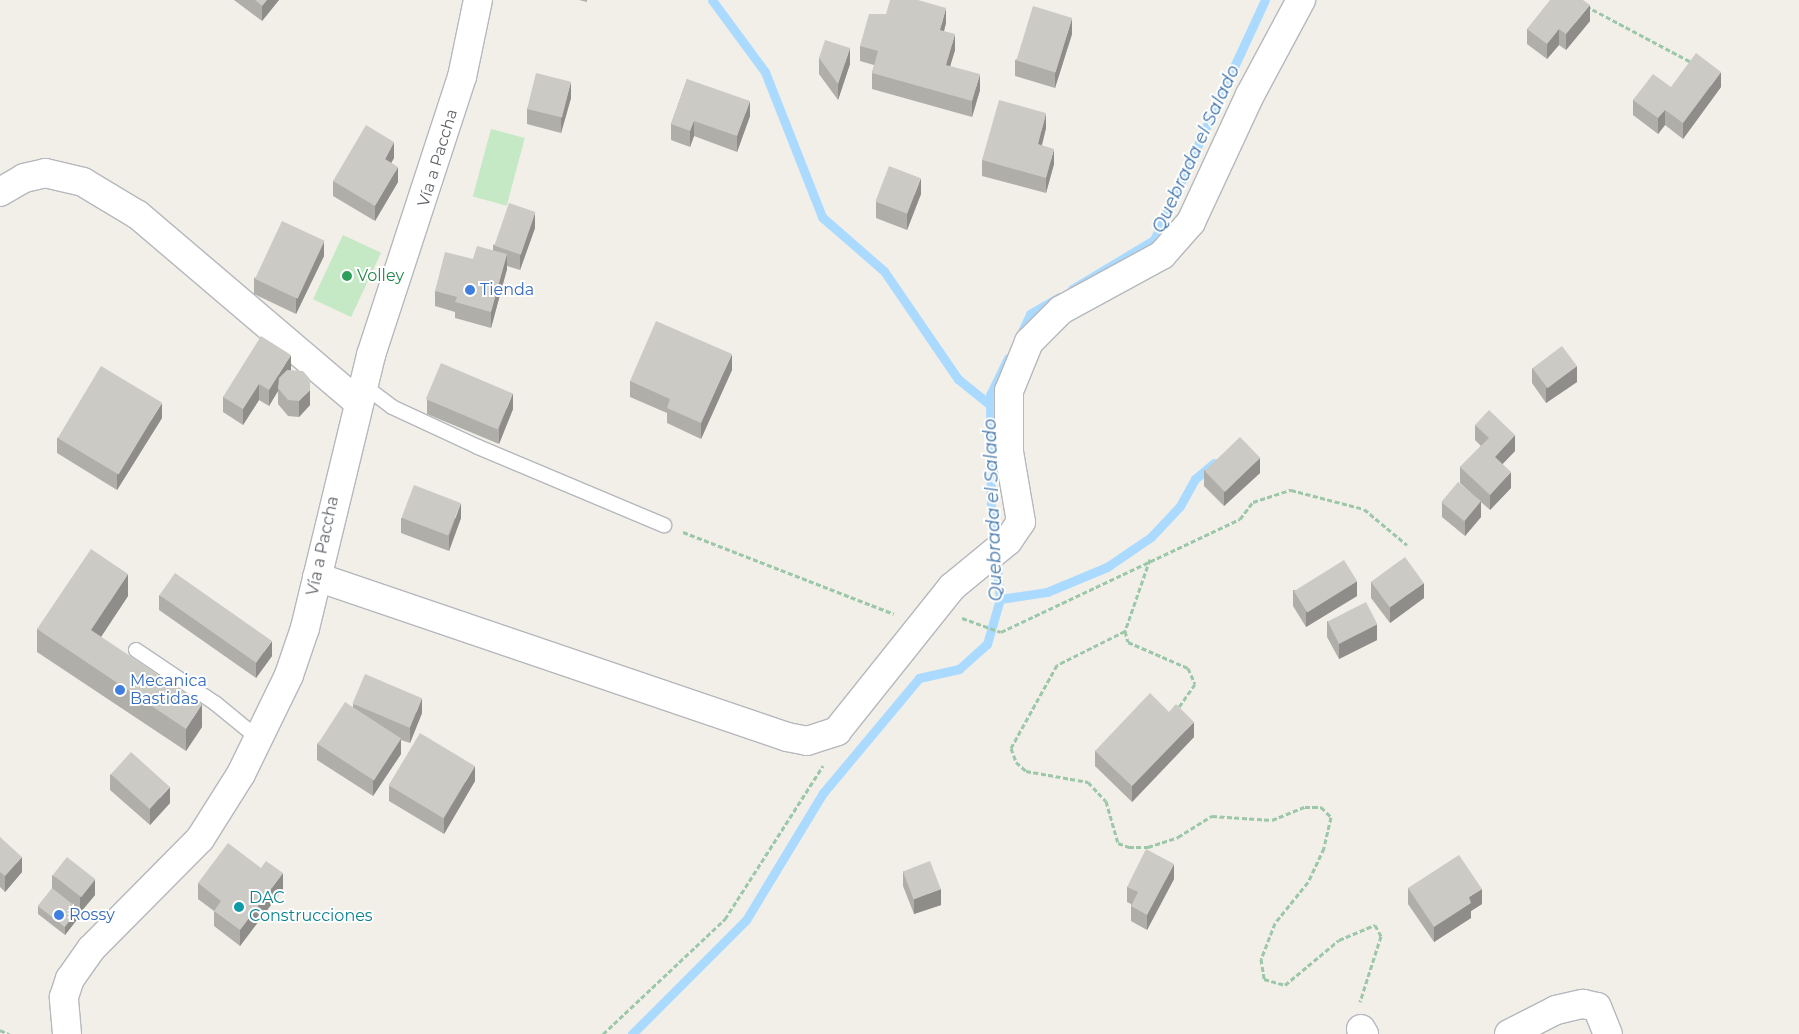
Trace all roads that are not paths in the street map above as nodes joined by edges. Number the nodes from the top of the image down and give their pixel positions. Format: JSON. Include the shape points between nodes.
{"nodes":[{"id":1,"x":478,"y":0,"type":"edge"},
{"id":2,"x":1301,"y":0,"type":"edge"},
{"id":3,"x":0,"y":192,"type":"edge"},
{"id":4,"x":360,"y":393,"type":"junction"},
{"id":5,"x":664,"y":525,"type":"road end"},
{"id":6,"x":317,"y":577,"type":"junction"},
{"id":7,"x":136,"y":650,"type":"dead end"},
{"id":8,"x":259,"y":739,"type":"junction"},
{"id":9,"x":67,"y":1034,"type":"edge"},
{"id":10,"x":1509,"y":1034,"type":"edge"},
{"id":11,"x":1608,"y":1034,"type":"edge"}],
"edges":[{"from":1,"to":4,"type":"street","name":"Vía a Paccha","via":[[462,77]]},
{"from":2,"to":6,"type":"street","via":[[1250,95],[1191,222],[1162,255],[1060,310],[1029,342],[1009,391],[1009,452],[1021,522],[1008,541],[952,587],[837,731],[807,741],[787,737]]},
{"from":3,"to":4,"type":"street","via":[[24,178],[45,173],[83,182],[138,215]]},
{"from":4,"to":5,"type":"lane"},
{"from":4,"to":6,"type":"street","name":"Vía a Paccha"},
{"from":6,"to":8,"type":"street","name":"Vía a Paccha","via":[[289,675]]},
{"from":7,"to":8,"type":"lane","via":[[215,703]]},
{"from":8,"to":9,"type":"street","name":"Vía a Paccha","via":[[200,839],[91,948],[70,979],[64,997]]},
{"from":10,"to":11,"type":"street","via":[[1556,1010],[1583,1004],[1597,1007]]}]}
